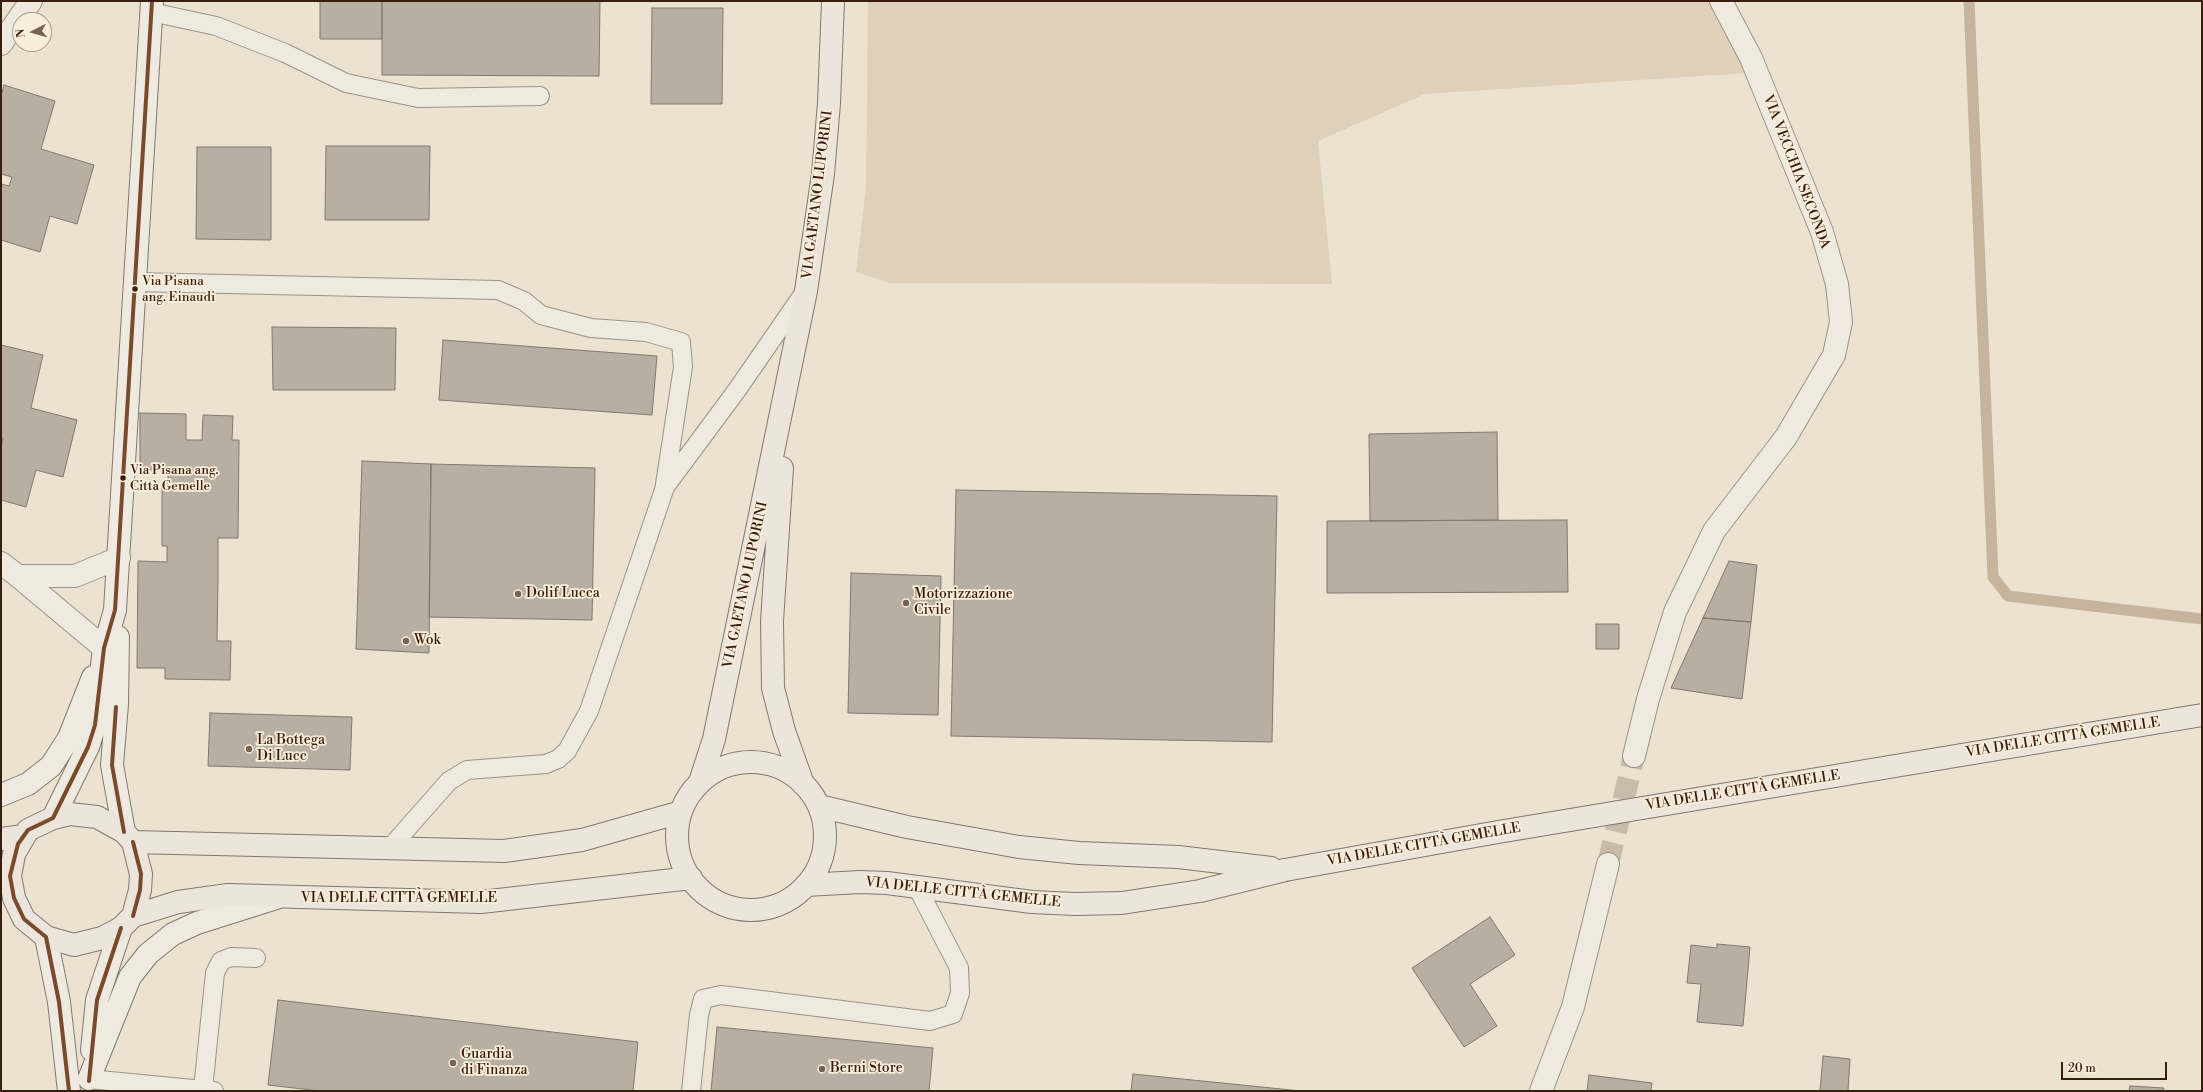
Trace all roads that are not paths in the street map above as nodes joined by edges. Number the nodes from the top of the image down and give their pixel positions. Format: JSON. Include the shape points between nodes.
{"nodes":[{"id":1,"x":31,"y":1,"type":"edge"},
{"id":2,"x":833,"y":1,"type":"edge"},
{"id":3,"x":1721,"y":1,"type":"edge"},
{"id":4,"x":152,"y":6,"type":"edge"},
{"id":5,"x":1,"y":44,"type":"edge"},
{"id":6,"x":540,"y":96,"type":"dead end"},
{"id":7,"x":136,"y":282,"type":"junction"},
{"id":8,"x":806,"y":291,"type":"junction"},
{"id":9,"x":788,"y":387,"type":"junction"},
{"id":10,"x":665,"y":487,"type":"junction"},
{"id":11,"x":119,"y":558,"type":"junction"},
{"id":12,"x":10,"y":570,"type":"edge"},
{"id":13,"x":115,"y":610,"type":"junction"},
{"id":14,"x":104,"y":648,"type":"junction"},
{"id":15,"x":2202,"y":715,"type":"edge"},
{"id":16,"x":1634,"y":756,"type":"tunnel mouth"},
{"id":17,"x":700,"y":782,"type":"junction"},
{"id":18,"x":803,"y":784,"type":"junction"},
{"id":19,"x":1,"y":795,"type":"edge"},
{"id":20,"x":819,"y":806,"type":"junction"},
{"id":21,"x":681,"y":812,"type":"junction"},
{"id":22,"x":53,"y":818,"type":"junction"},
{"id":23,"x":23,"y":836,"type":"junction"},
{"id":24,"x":128,"y":837,"type":"junction"},
{"id":25,"x":1,"y":839,"type":"edge"},
{"id":26,"x":388,"y":849,"type":"junction"},
{"id":27,"x":1608,"y":864,"type":"tunnel mouth"},
{"id":28,"x":1285,"y":870,"type":"junction"},
{"id":29,"x":690,"y":878,"type":"junction"},
{"id":30,"x":806,"y":885,"type":"junction"},
{"id":31,"x":917,"y":887,"type":"junction"},
{"id":32,"x":276,"y":898,"type":"junction"},
{"id":33,"x":10,"y":908,"type":"edge"},
{"id":34,"x":127,"y":922,"type":"junction"},
{"id":35,"x":46,"y":937,"type":"junction"},
{"id":36,"x":256,"y":958,"type":"dead end"},
{"id":37,"x":88,"y":1085,"type":"edge"},
{"id":38,"x":209,"y":1090,"type":"edge"},
{"id":39,"x":69,"y":1091,"type":"edge"},
{"id":40,"x":691,"y":1091,"type":"edge"},
{"id":41,"x":1541,"y":1091,"type":"edge"}],
"edges":[{"from":1,"to":5,"type":"main road"},
{"from":2,"to":8,"type":"main road","name":"VIA GAETANO LUPORINI","via":[[823,174]]},
{"from":3,"to":16,"type":"main road","name":"VIA VECCHIA SECONDA","via":[[1751,58],[1822,232],[1837,284],[1841,322],[1834,355],[1786,437],[1714,530],[1675,612],[1648,699]]},
{"from":4,"to":6,"type":"lane","via":[[216,26],[285,53],[346,83],[418,98]]},
{"from":4,"to":7,"type":"main road"},
{"from":7,"to":10,"type":"lane","via":[[498,290],[524,301],[541,314],[592,328],[646,332],[681,342],[683,367]]},
{"from":7,"to":11,"type":"main road"},
{"from":8,"to":9,"type":"main road","name":"VIA GAETANO LUPORINI"},
{"from":8,"to":10,"type":"lane"},
{"from":9,"to":17,"type":"main road","name":"VIA GAETANO LUPORINI","via":[[714,739]]},
{"from":9,"to":18,"type":"main road","name":"VIA GAETANO LUPORINI","via":[[772,621],[772,688]]},
{"from":10,"to":26,"type":"lane","via":[[589,711],[568,751],[546,764],[467,770],[449,781]]},
{"from":11,"to":12,"type":"main road","via":[[75,576]]},
{"from":11,"to":13,"type":"main road"},
{"from":12,"to":14,"type":"main road"},
{"from":13,"to":14,"type":"main road"},
{"from":13,"to":24,"type":"main road","via":[[118,659],[112,766]]},
{"from":14,"to":19,"type":"main road","via":[[69,738],[51,766],[28,784]]},
{"from":14,"to":22,"type":"main road","via":[[95,725],[88,747]]},
{"from":15,"to":28,"type":"main road","name":"VIA DELLE CITTÀ GEMELLE","bridge":true,"via":[[1513,829]]},
{"from":17,"to":18,"type":"main road","name":"VIA GAETANO LUPORINI","via":[[719,770],[740,763],[763,763],[785,770]]},
{"from":17,"to":21,"type":"main road","name":"VIA GAETANO LUPORINI"},
{"from":18,"to":20,"type":"main road","name":"VIA GAETANO LUPORINI"},
{"from":20,"to":28,"type":"main road","name":"VIA DELLE CITTÀ GEMELLE","via":[[908,827],[1019,847],[1079,853],[1178,857]]},
{"from":20,"to":30,"type":"main road","name":"VIA GAETANO LUPORINI","via":[[824,828],[824,849],[818,868]]},
{"from":21,"to":26,"type":"main road","via":[[582,840],[531,848],[504,851]]},
{"from":21,"to":29,"type":"main road","name":"VIA GAETANO LUPORINI","via":[[678,844],[681,861]]},
{"from":22,"to":23,"type":"main road","via":[[34,826]]},
{"from":22,"to":24,"type":"main road","via":[[70,814],[97,816]]},
{"from":23,"to":25,"type":"main road"},
{"from":23,"to":33,"type":"main road","via":[[14,854],[10,876],[14,898]]},
{"from":24,"to":26,"type":"main road"},
{"from":24,"to":34,"type":"main road","via":[[140,874],[140,890]]},
{"from":27,"to":41,"type":"main road","via":[[1573,1007]]},
{"from":28,"to":31,"type":"main road","name":"VIA DELLE CITTÀ GEMELLE","via":[[1200,891],[1122,903],[1032,902]]},
{"from":29,"to":30,"type":"main road","name":"VIA GAETANO LUPORINI","via":[[712,900],[728,907],[745,910],[762,910],[779,905],[794,897]]},
{"from":29,"to":32,"type":"main road","name":"VIA DELLE CITTÀ GEMELLE","via":[[481,902]]},
{"from":30,"to":31,"type":"main road","name":"VIA DELLE CITTÀ GEMELLE","via":[[860,882]]},
{"from":31,"to":40,"type":"lane","via":[[959,968],[960,993],[953,1014],[930,1021],[720,995],[703,999]]},
{"from":32,"to":34,"type":"main road","name":"VIA DELLE CITTÀ GEMELLE","via":[[228,895],[196,899],[178,902]]},
{"from":32,"to":37,"type":"main road","via":[[197,923],[173,934],[148,954],[130,977]]},
{"from":33,"to":35,"type":"main road"},
{"from":34,"to":35,"type":"main road","via":[[102,938],[74,944]]},
{"from":34,"to":37,"type":"main road","via":[[97,1000]]},
{"from":35,"to":39,"type":"main road","via":[[59,1002]]},
{"from":36,"to":38,"type":"lane","via":[[231,957],[221,961],[215,973]]},
{"from":37,"to":38,"type":"lane"}]}
